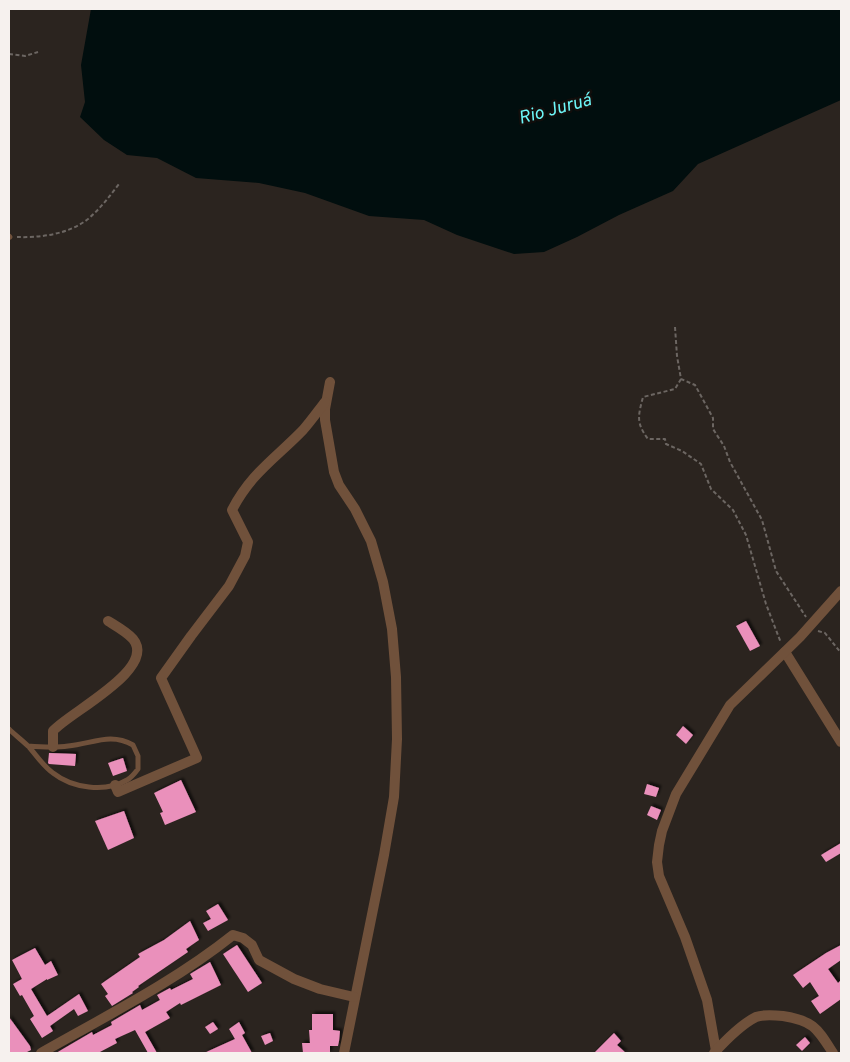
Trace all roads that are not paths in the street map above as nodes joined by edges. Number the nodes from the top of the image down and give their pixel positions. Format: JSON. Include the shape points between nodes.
{"nodes":[{"id":1,"x":330,"y":382,"type":"dead end"},
{"id":2,"x":326,"y":402,"type":"junction"},
{"id":3,"x":841,"y":591,"type":"edge"},
{"id":4,"x":108,"y":621,"type":"dead end"},
{"id":5,"x":784,"y":652,"type":"junction"},
{"id":6,"x":9,"y":729,"type":"edge"},
{"id":7,"x":841,"y":742,"type":"edge"},
{"id":8,"x":28,"y":746,"type":"junction"},
{"id":9,"x":53,"y":747,"type":"junction"},
{"id":10,"x":115,"y":785,"type":"junction"},
{"id":11,"x":354,"y":997,"type":"junction"},
{"id":12,"x":715,"y":1052,"type":"edge"},
{"id":13,"x":41,"y":1053,"type":"edge"},
{"id":14,"x":344,"y":1053,"type":"edge"},
{"id":15,"x":834,"y":1053,"type":"edge"}],
"edges":[{"from":1,"to":2,"type":"street"},
{"from":2,"to":10,"type":"street","via":[[240,494],[232,510],[248,542],[245,556],[229,586],[161,678],[197,758],[118,792]]},
{"from":2,"to":11,"type":"street","via":[[325,420],[334,472],[371,541],[382,582],[392,629],[396,677],[394,797]]},
{"from":3,"to":5,"type":"street"},
{"from":4,"to":9,"type":"street","via":[[134,640],[138,652],[114,686],[57,726],[53,731]]},
{"from":5,"to":7,"type":"street"},
{"from":5,"to":12,"type":"street","via":[[730,705],[676,794],[659,845],[659,876],[708,1000]]},
{"from":6,"to":8,"type":"lane"},
{"from":8,"to":9,"type":"lane"},
{"from":8,"to":10,"type":"lane","via":[[38,760],[66,781],[86,787]]},
{"from":9,"to":10,"type":"lane","via":[[103,739],[133,744],[138,756],[138,769],[128,780]]},
{"from":11,"to":13,"type":"street","via":[[294,979],[259,960],[252,945],[233,935],[204,958]]},
{"from":11,"to":14,"type":"street"},
{"from":12,"to":15,"type":"street","via":[[757,1017],[776,1015],[805,1020],[820,1033]]}]}
